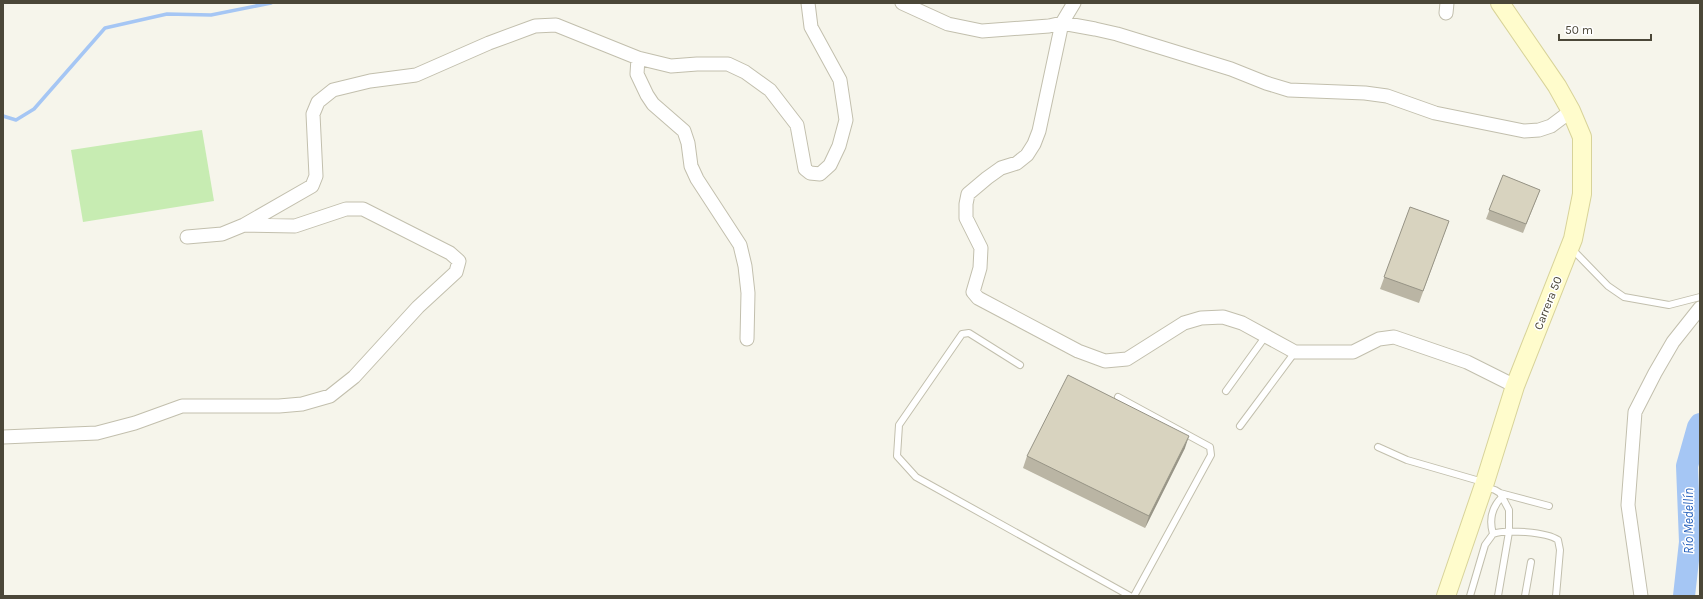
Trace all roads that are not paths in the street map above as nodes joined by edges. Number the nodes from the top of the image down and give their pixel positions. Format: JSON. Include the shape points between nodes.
{"nodes":[{"id":1,"x":808,"y":3,"type":"edge"},
{"id":2,"x":902,"y":3,"type":"edge"},
{"id":3,"x":1074,"y":3,"type":"edge"},
{"id":4,"x":1500,"y":3,"type":"edge"},
{"id":5,"x":1062,"y":23,"type":"junction"},
{"id":6,"x":638,"y":58,"type":"junction"},
{"id":7,"x":1570,"y":111,"type":"junction"},
{"id":8,"x":244,"y":225,"type":"junction"},
{"id":9,"x":187,"y":237,"type":"dead end"},
{"id":10,"x":1570,"y":247,"type":"junction"},
{"id":11,"x":1700,"y":296,"type":"edge"},
{"id":12,"x":1700,"y":308,"type":"edge"},
{"id":13,"x":1265,"y":337,"type":"junction"},
{"id":14,"x":747,"y":339,"type":"dead end"},
{"id":15,"x":1295,"y":352,"type":"junction"},
{"id":16,"x":1020,"y":365,"type":"dead end"},
{"id":17,"x":1515,"y":386,"type":"junction"},
{"id":18,"x":1226,"y":391,"type":"dead end"},
{"id":19,"x":1118,"y":397,"type":"dead end"},
{"id":20,"x":1240,"y":426,"type":"dead end"},
{"id":21,"x":3,"y":437,"type":"edge"},
{"id":22,"x":1378,"y":447,"type":"dead end"},
{"id":23,"x":1492,"y":490,"type":"junction"},
{"id":24,"x":1549,"y":506,"type":"dead end"},
{"id":25,"x":1509,"y":532,"type":"junction"},
{"id":26,"x":1493,"y":534,"type":"junction"},
{"id":27,"x":1531,"y":562,"type":"dead end"},
{"id":28,"x":1130,"y":596,"type":"edge"},
{"id":29,"x":1134,"y":596,"type":"edge"},
{"id":30,"x":1446,"y":596,"type":"edge"},
{"id":31,"x":1470,"y":596,"type":"edge"},
{"id":32,"x":1498,"y":596,"type":"edge"},
{"id":33,"x":1525,"y":596,"type":"edge"},
{"id":34,"x":1556,"y":596,"type":"edge"},
{"id":35,"x":1641,"y":596,"type":"edge"}],
"edges":[{"from":1,"to":6,"type":"street","via":[[811,27],[840,80],[846,120],[830,166],[820,174],[810,173],[805,169],[797,125],[770,90],[745,72],[728,64],[671,66]]},
{"from":2,"to":5,"type":"street","via":[[948,24],[982,31]]},
{"from":3,"to":5,"type":"street"},
{"from":4,"to":7,"type":"main road","name":"Carrera 50","via":[[1557,86]]},
{"from":5,"to":7,"type":"street","via":[[1117,34],[1231,69],[1289,90],[1387,96],[1435,113],[1524,131],[1551,126]]},
{"from":5,"to":13,"type":"street","via":[[1040,131],[1034,144],[1027,155],[1017,163],[1002,168],[968,194],[966,218],[981,248],[980,268],[973,292],[978,298],[1078,351],[1105,361],[1127,359],[1184,323],[1201,318],[1223,317],[1242,323]]},
{"from":6,"to":8,"type":"street","via":[[556,25],[535,26],[416,75],[370,81],[333,90],[318,102],[313,114],[316,176],[312,186]]},
{"from":6,"to":14,"type":"street","via":[[637,74],[647,95],[653,104],[684,131],[691,166],[697,179],[740,245],[748,293]]},
{"from":7,"to":10,"type":"main road","name":"Carrera 50","via":[[1582,137],[1582,194]]},
{"from":8,"to":9,"type":"street","via":[[222,234]]},
{"from":8,"to":21,"type":"street","via":[[295,226],[346,209],[363,209],[450,253],[459,261],[456,272],[418,307],[354,377],[330,396],[302,404],[279,406],[182,406],[97,433]]},
{"from":10,"to":11,"type":"lane","via":[[1608,286],[1624,296],[1669,305]]},
{"from":10,"to":17,"type":"main road","name":"Carrera 50"},
{"from":12,"to":35,"type":"street","via":[[1673,342],[1636,412],[1628,505]]},
{"from":13,"to":15,"type":"street"},
{"from":13,"to":18,"type":"lane"},
{"from":15,"to":17,"type":"street","via":[[1352,352],[1379,339],[1394,337],[1467,362]]},
{"from":15,"to":20,"type":"lane"},
{"from":16,"to":28,"type":"lane","via":[[969,332],[962,334],[899,425],[897,456],[916,477]]},
{"from":17,"to":23,"type":"main road","name":"Carrera 50"},
{"from":19,"to":29,"type":"lane","via":[[1210,448],[1211,455]]},
{"from":22,"to":23,"type":"lane"},
{"from":23,"to":24,"type":"lane"},
{"from":23,"to":25,"type":"lane","via":[[1509,510]]},
{"from":23,"to":26,"type":"lane","via":[[1494,507],[1490,524]]},
{"from":23,"to":30,"type":"main road","name":"Carrera 50"},
{"from":25,"to":26,"type":"lane"},
{"from":25,"to":32,"type":"lane"},
{"from":25,"to":34,"type":"lane","via":[[1547,536],[1558,540],[1560,550]]},
{"from":26,"to":31,"type":"lane","via":[[1485,545]]},
{"from":27,"to":33,"type":"lane"}]}
